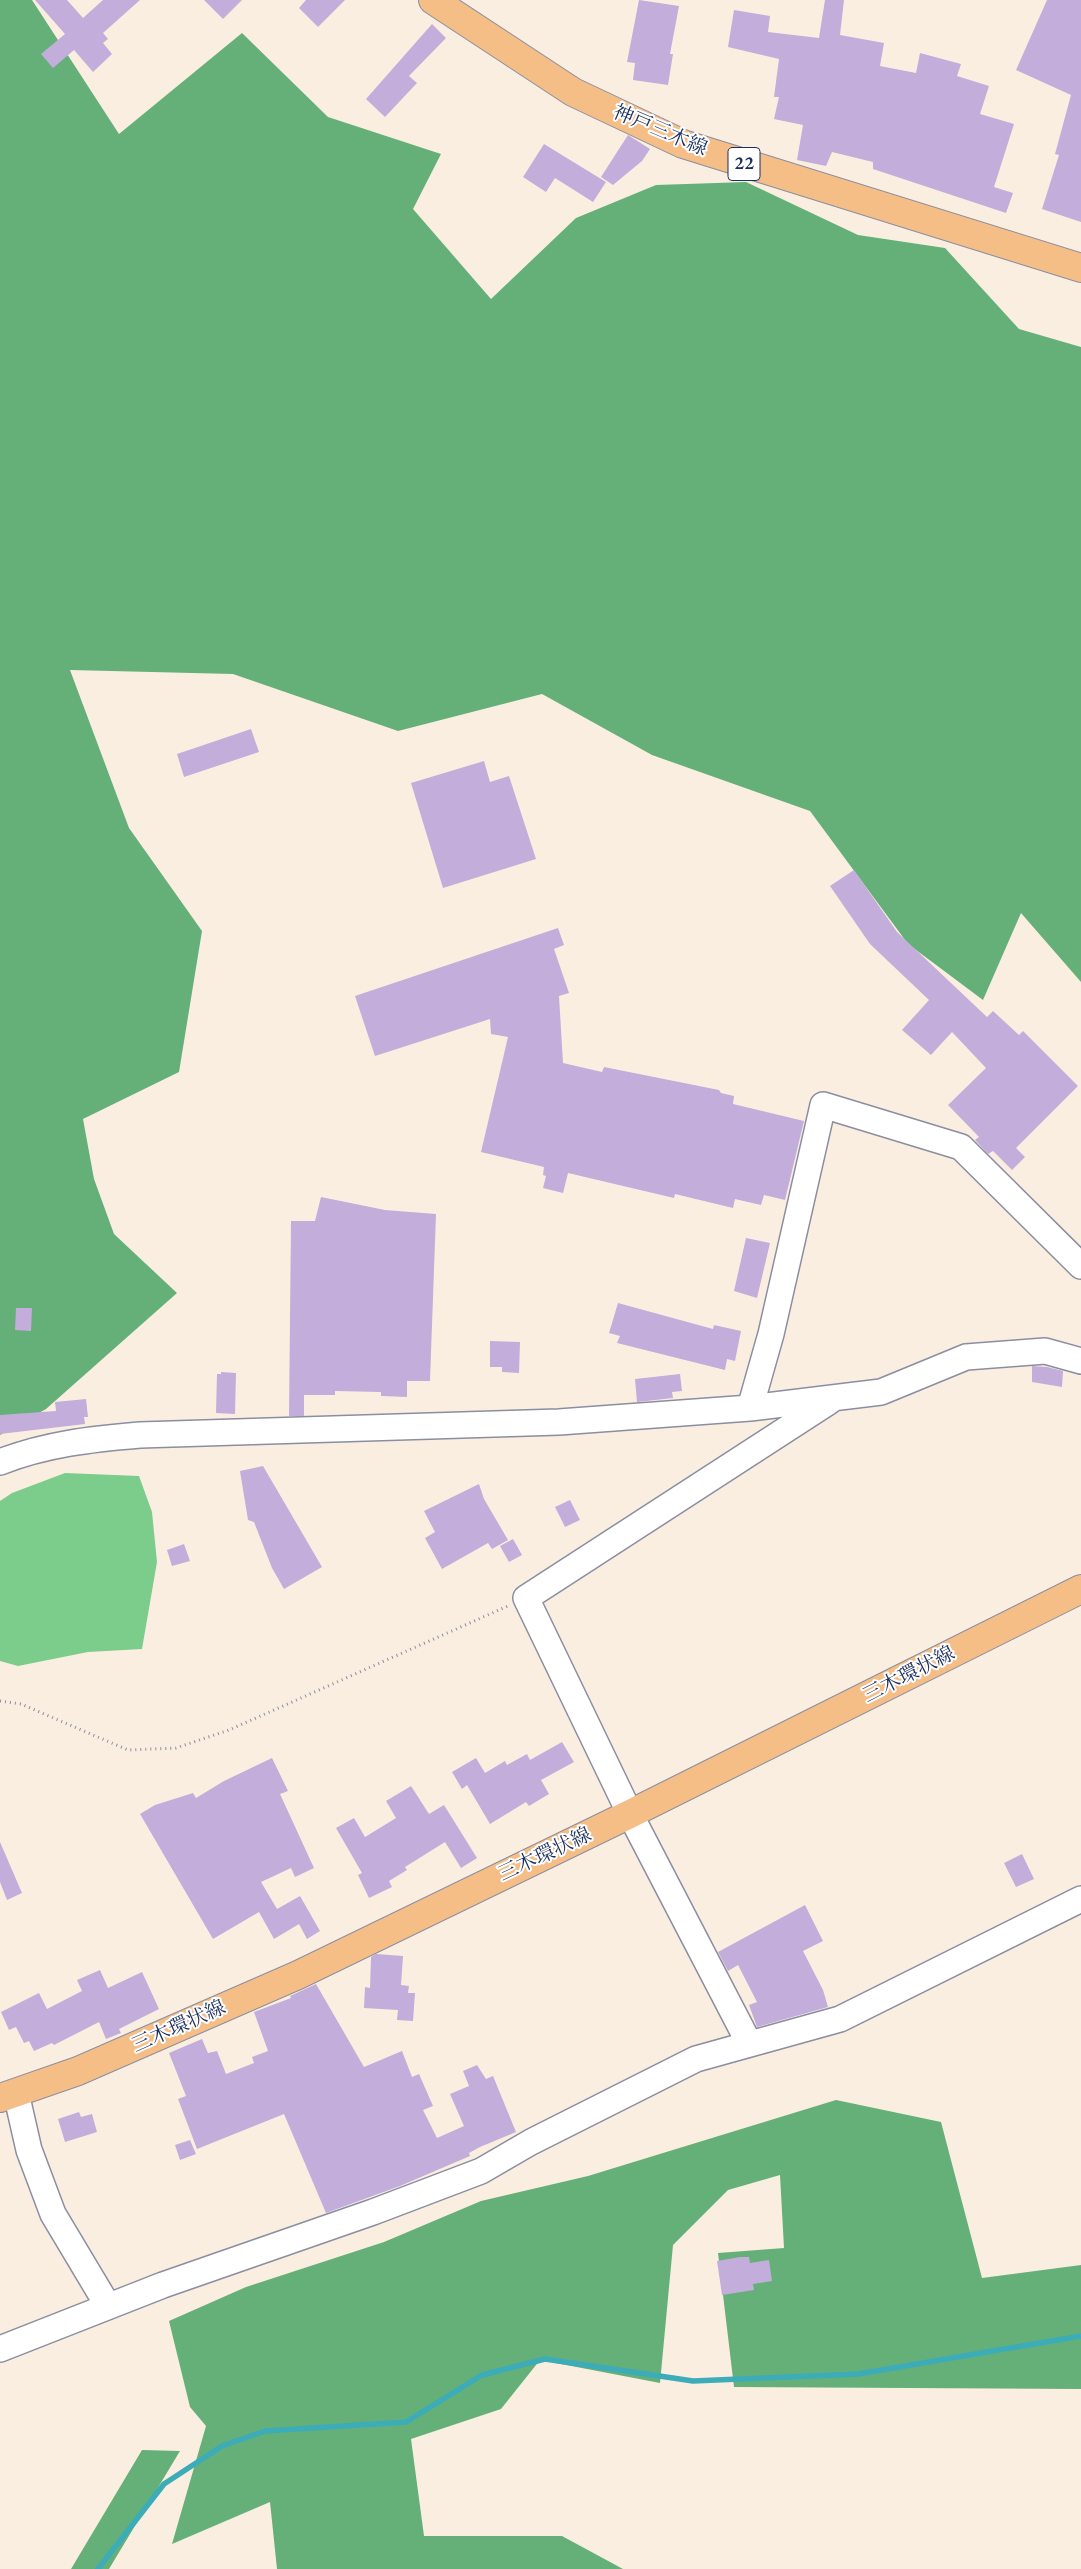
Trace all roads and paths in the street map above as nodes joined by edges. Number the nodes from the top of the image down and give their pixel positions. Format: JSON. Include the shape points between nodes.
{"nodes":[{"id":1,"x":433,"y":0,"type":"edge"},
{"id":2,"x":1081,"y":268,"type":"edge"},
{"id":3,"x":1081,"y":1266,"type":"edge"},
{"id":4,"x":1081,"y":1360,"type":"edge"},
{"id":5,"x":833,"y":1400,"type":"junction"},
{"id":6,"x":750,"y":1408,"type":"junction"},
{"id":7,"x":0,"y":1462,"type":"edge"},
{"id":8,"x":1081,"y":1589,"type":"edge"},
{"id":9,"x":526,"y":1598,"type":"junction"},
{"id":10,"x":0,"y":1701,"type":"edge"},
{"id":11,"x":630,"y":1814,"type":"junction"},
{"id":12,"x":1081,"y":1899,"type":"edge"},
{"id":13,"x":749,"y":2043,"type":"junction"},
{"id":14,"x":8,"y":2096,"type":"edge"},
{"id":15,"x":108,"y":2306,"type":"junction"},
{"id":16,"x":0,"y":2349,"type":"edge"}],
"edges":[{"from":1,"to":2,"type":"main road","name":"神戸三木線","number":"22","via":[[573,92],[683,144]]},
{"from":3,"to":6,"type":"street","via":[[961,1147],[824,1106],[771,1334]]},
{"from":4,"to":5,"type":"street","via":[[1045,1351],[966,1358],[881,1392]]},
{"from":5,"to":6,"type":"street"},
{"from":5,"to":9,"type":"street"},
{"from":6,"to":7,"type":"street","via":[[559,1422],[140,1435],[77,1440],[26,1451]]},
{"from":8,"to":11,"type":"main road","name":"三木環状線"},
{"from":9,"to":10,"type":"path","via":[[228,1730],[176,1748],[128,1750],[21,1704]]},
{"from":9,"to":11,"type":"street"},
{"from":11,"to":13,"type":"street"},
{"from":11,"to":14,"type":"main road","name":"三木環状線","via":[[298,1975],[78,2071]]},
{"from":12,"to":13,"type":"street","via":[[840,2020]]},
{"from":13,"to":15,"type":"street","via":[[696,2059],[531,2142],[481,2171]]},
{"from":14,"to":15,"type":"street","via":[[54,2214]]},
{"from":15,"to":16,"type":"street"}]}
